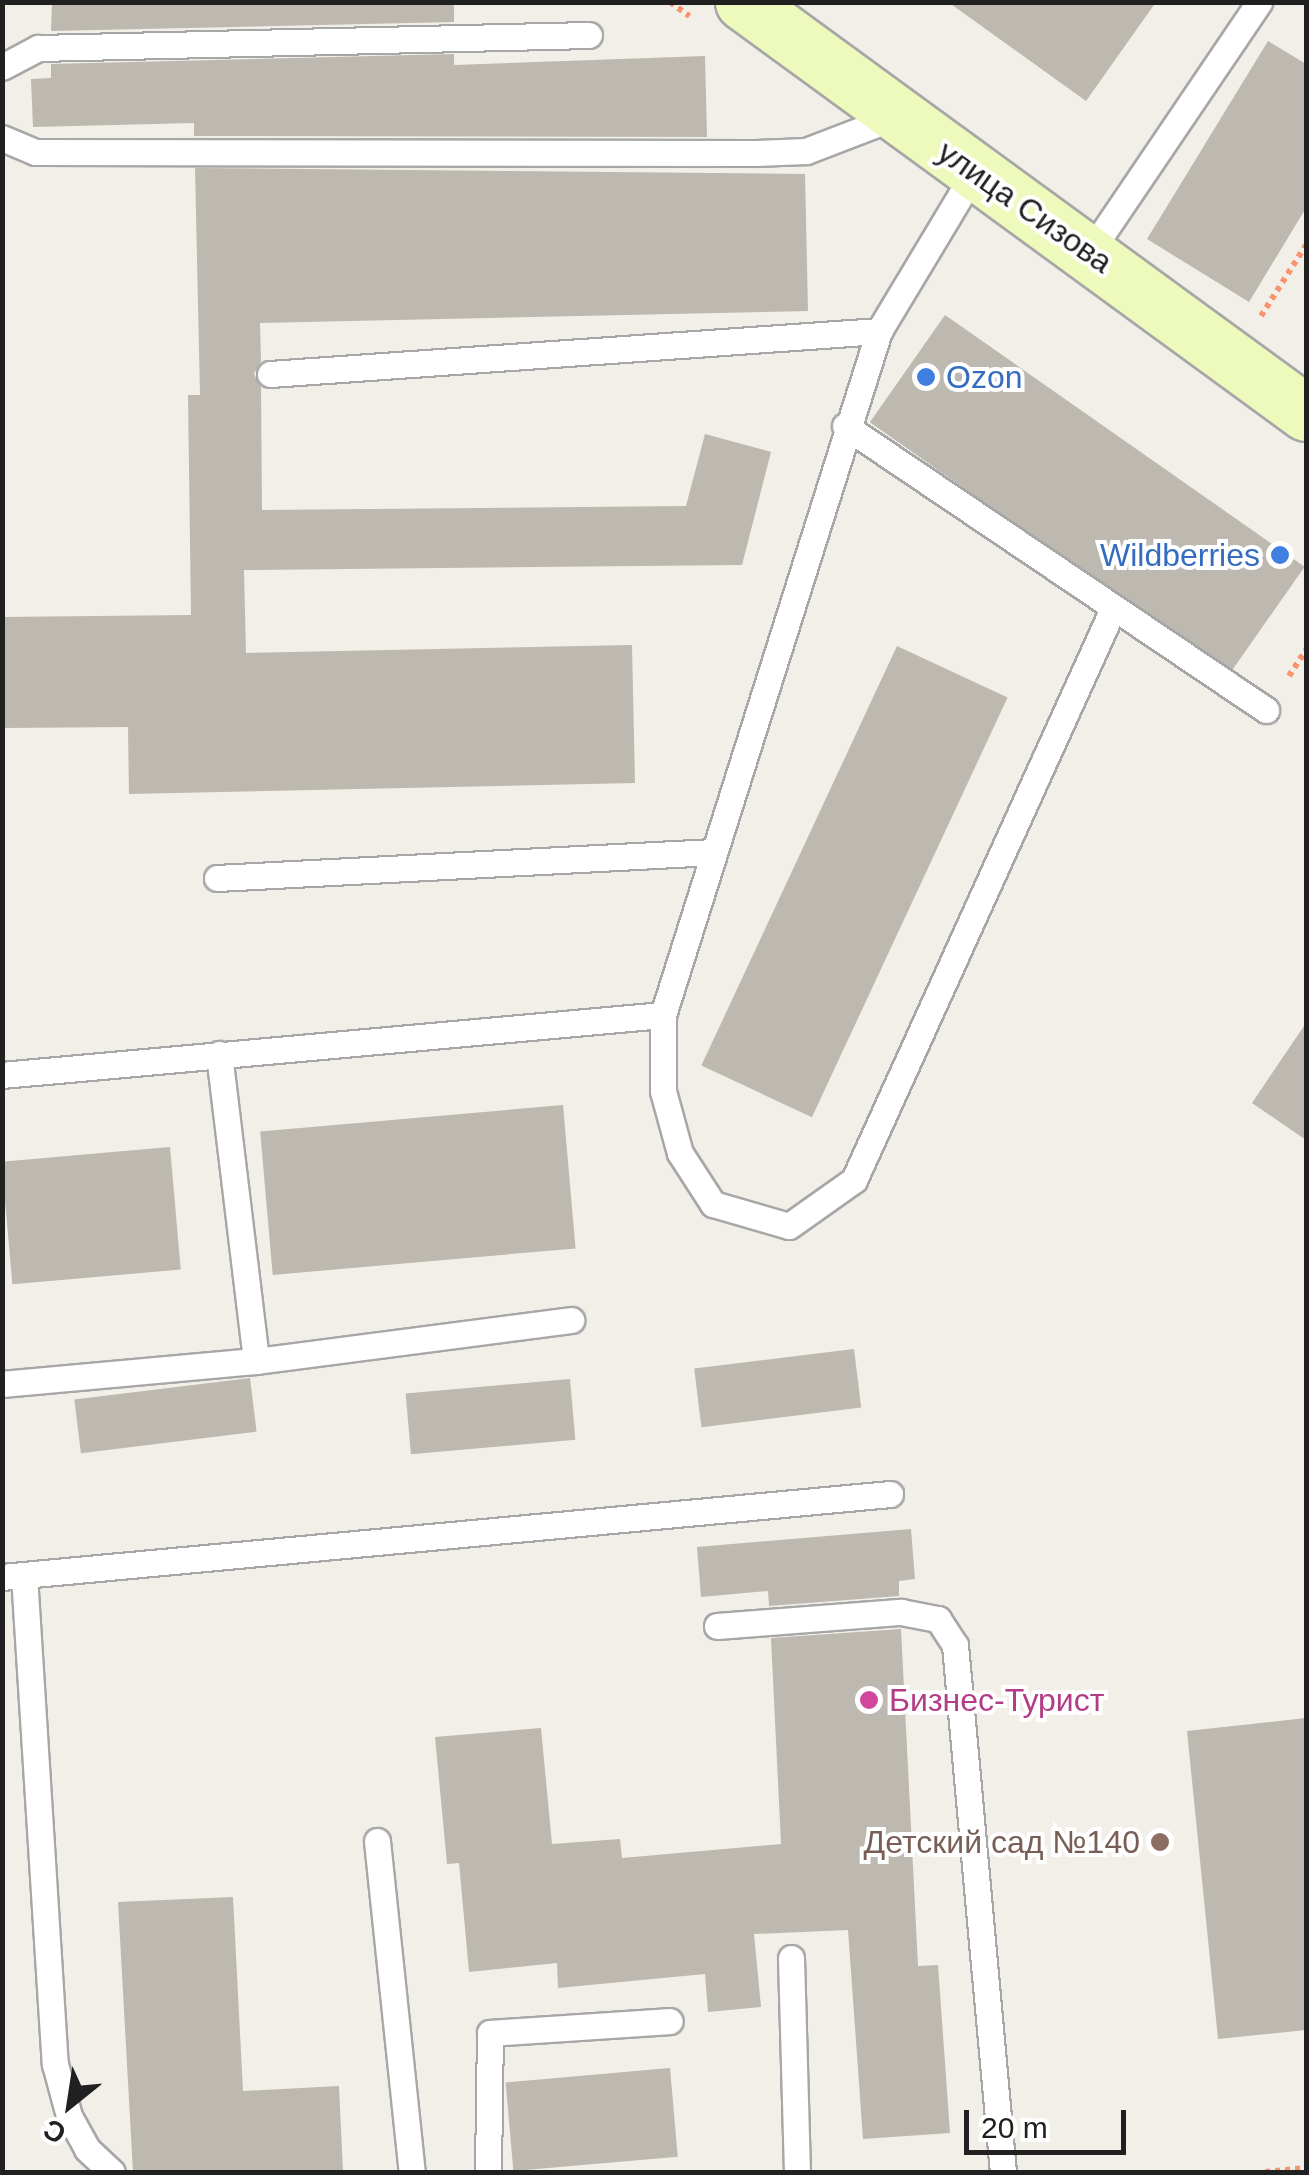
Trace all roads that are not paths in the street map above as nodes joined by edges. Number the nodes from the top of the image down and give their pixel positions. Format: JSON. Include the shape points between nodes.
{"nodes":[{"id":1,"x":743,"y":2,"type":"edge"},
{"id":2,"x":1259,"y":2,"type":"edge"},
{"id":3,"x":589,"y":34,"type":"dead end"},
{"id":4,"x":2,"y":68,"type":"edge"},
{"id":5,"x":897,"y":116,"type":"junction"},
{"id":6,"x":2,"y":138,"type":"edge"},
{"id":7,"x":974,"y":172,"type":"junction"},
{"id":8,"x":1090,"y":252,"type":"junction"},
{"id":9,"x":879,"y":330,"type":"junction"},
{"id":10,"x":270,"y":374,"type":"dead end"},
{"id":11,"x":1306,"y":413,"type":"edge"},
{"id":12,"x":845,"y":426,"type":"junction"},
{"id":13,"x":1112,"y":611,"type":"junction"},
{"id":14,"x":1266,"y":710,"type":"dead end"},
{"id":15,"x":712,"y":852,"type":"junction"},
{"id":16,"x":217,"y":878,"type":"dead end"},
{"id":17,"x":663,"y":1015,"type":"junction"},
{"id":18,"x":219,"y":1054,"type":"junction"},
{"id":19,"x":2,"y":1075,"type":"edge"},
{"id":20,"x":571,"y":1320,"type":"dead end"},
{"id":21,"x":256,"y":1361,"type":"junction"},
{"id":22,"x":2,"y":1384,"type":"edge"},
{"id":23,"x":890,"y":1494,"type":"dead end"},
{"id":24,"x":13,"y":1576,"type":"edge"},
{"id":25,"x":717,"y":1626,"type":"dead end"},
{"id":26,"x":377,"y":1841,"type":"dead end"},
{"id":27,"x":790,"y":1958,"type":"dead end"},
{"id":28,"x":670,"y":2021,"type":"dead end"},
{"id":29,"x":112,"y":2172,"type":"edge"},
{"id":30,"x":412,"y":2172,"type":"edge"},
{"id":31,"x":488,"y":2172,"type":"edge"},
{"id":32,"x":797,"y":2172,"type":"edge"},
{"id":33,"x":1003,"y":2172,"type":"edge"}],
"edges":[{"from":1,"to":5,"type":"main road","name":"улица Сизова"},
{"from":2,"to":8,"type":"lane"},
{"from":3,"to":4,"type":"lane","via":[[38,48]]},
{"from":5,"to":6,"type":"lane","via":[[806,152],[35,152]]},
{"from":5,"to":7,"type":"main road","name":"улица Сизова"},
{"from":7,"to":8,"type":"main road","name":"улица Сизова"},
{"from":7,"to":9,"type":"lane"},
{"from":8,"to":11,"type":"main road","name":"улица Сизова"},
{"from":9,"to":10,"type":"lane"},
{"from":9,"to":12,"type":"lane"},
{"from":12,"to":13,"type":"lane"},
{"from":12,"to":15,"type":"lane"},
{"from":13,"to":14,"type":"lane"},
{"from":13,"to":17,"type":"lane","via":[[854,1180],[789,1226],[713,1204],[680,1153],[663,1091]]},
{"from":15,"to":16,"type":"lane"},
{"from":15,"to":17,"type":"lane"},
{"from":17,"to":18,"type":"lane"},
{"from":18,"to":19,"type":"lane"},
{"from":18,"to":21,"type":"lane"},
{"from":20,"to":21,"type":"lane"},
{"from":21,"to":22,"type":"lane"},
{"from":23,"to":24,"type":"lane"},
{"from":24,"to":29,"type":"lane","via":[[55,2064],[69,2116],[87,2149]]},
{"from":25,"to":33,"type":"lane","via":[[901,1612],[938,1619],[956,1645]]},
{"from":26,"to":30,"type":"lane"},
{"from":27,"to":32,"type":"lane"},
{"from":28,"to":31,"type":"lane","via":[[490,2033]]}]}
